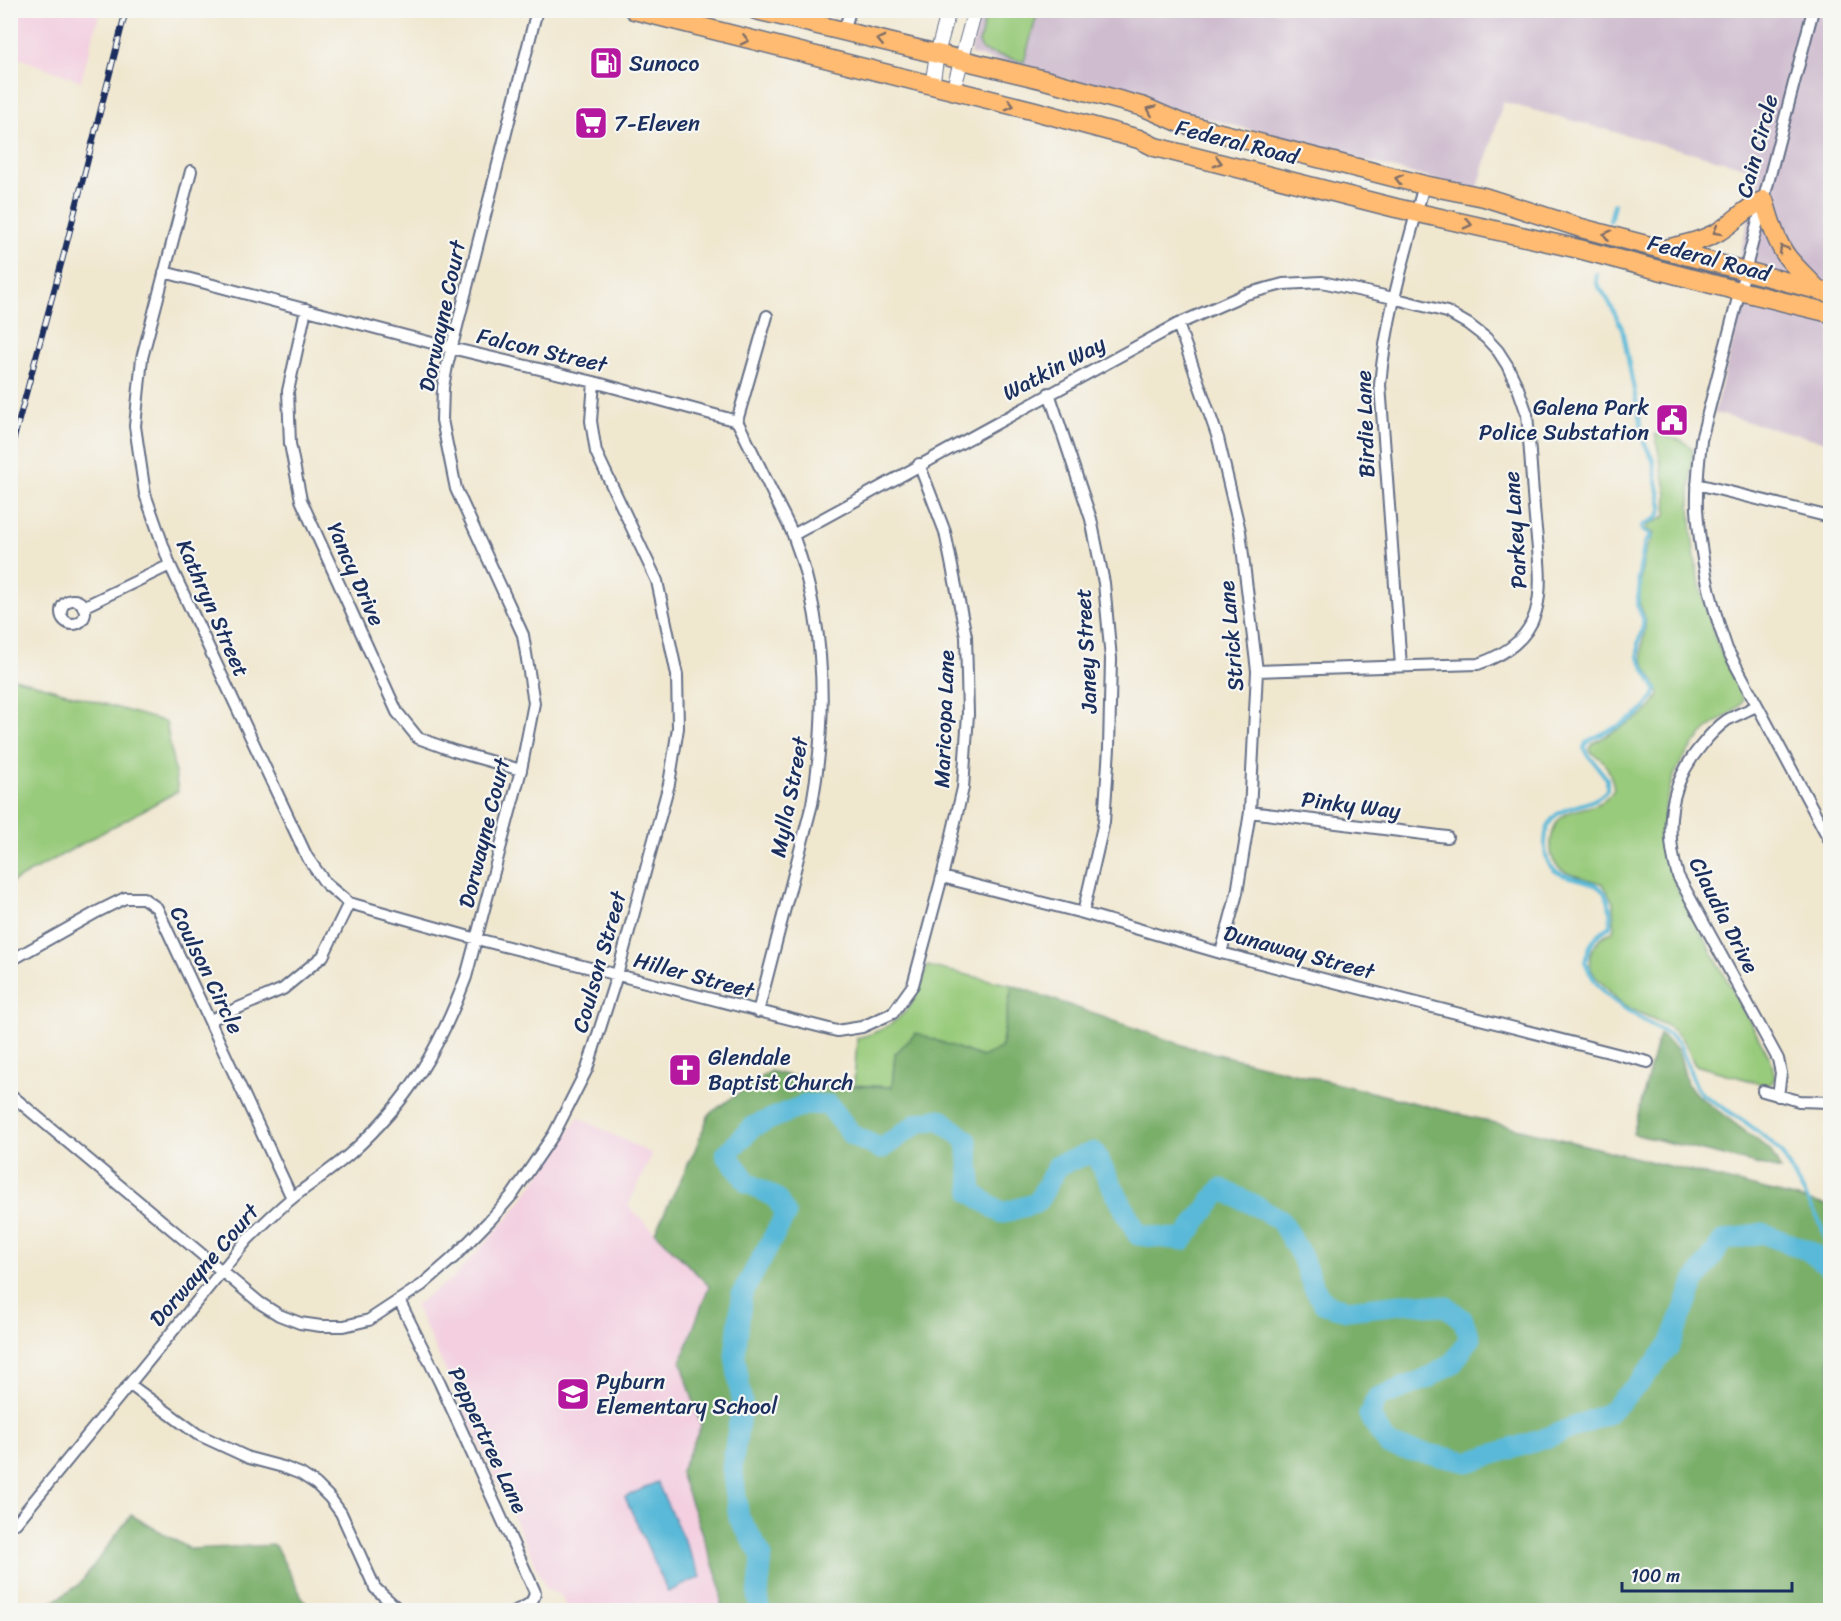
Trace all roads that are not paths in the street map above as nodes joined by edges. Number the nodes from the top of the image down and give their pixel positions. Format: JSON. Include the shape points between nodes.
{"nodes":[{"id":1,"x":537,"y":10,"type":"edge"},
{"id":2,"x":634,"y":10,"type":"edge"},
{"id":3,"x":756,"y":10,"type":"edge"},
{"id":4,"x":850,"y":10,"type":"edge"},
{"id":5,"x":949,"y":10,"type":"edge"},
{"id":6,"x":975,"y":10,"type":"edge"},
{"id":7,"x":1813,"y":10,"type":"edge"},
{"id":8,"x":691,"y":18,"type":"edge"},
{"id":9,"x":844,"y":32,"type":"junction"},
{"id":10,"x":937,"y":54,"type":"junction"},
{"id":11,"x":962,"y":60,"type":"junction"},
{"id":12,"x":932,"y":86,"type":"junction"},
{"id":13,"x":953,"y":91,"type":"junction"},
{"id":14,"x":1197,"y":128,"type":"junction"},
{"id":15,"x":1190,"y":155,"type":"junction"},
{"id":16,"x":191,"y":171,"type":"dead end"},
{"id":17,"x":1424,"y":185,"type":"junction"},
{"id":18,"x":1764,"y":200,"type":"junction"},
{"id":19,"x":1417,"y":212,"type":"junction"},
{"id":20,"x":1664,"y":250,"type":"junction"},
{"id":21,"x":1745,"y":271,"type":"junction"},
{"id":22,"x":164,"y":272,"type":"junction"},
{"id":23,"x":1348,"y":287,"type":"joint"},
{"id":24,"x":1740,"y":291,"type":"junction"},
{"id":25,"x":1824,"y":291,"type":"edge"},
{"id":26,"x":1393,"y":298,"type":"junction"},
{"id":27,"x":306,"y":309,"type":"junction"},
{"id":28,"x":1830,"y":313,"type":"edge"},
{"id":29,"x":767,"y":316,"type":"dead end"},
{"id":30,"x":1178,"y":324,"type":"junction"},
{"id":31,"x":451,"y":348,"type":"junction"},
{"id":32,"x":594,"y":382,"type":"junction"},
{"id":33,"x":1049,"y":393,"type":"junction"},
{"id":34,"x":737,"y":421,"type":"junction"},
{"id":35,"x":919,"y":464,"type":"junction"},
{"id":36,"x":1697,"y":484,"type":"junction"},
{"id":37,"x":1830,"y":517,"type":"edge"},
{"id":38,"x":793,"y":535,"type":"junction"},
{"id":39,"x":170,"y":565,"type":"junction"},
{"id":40,"x":83,"y":607,"type":"dead end"},
{"id":41,"x":1401,"y":666,"type":"junction"},
{"id":42,"x":1257,"y":671,"type":"junction"},
{"id":43,"x":1756,"y":706,"type":"junction"},
{"id":44,"x":521,"y":770,"type":"junction"},
{"id":45,"x":1250,"y":812,"type":"junction"},
{"id":46,"x":1448,"y":837,"type":"dead end"},
{"id":47,"x":1830,"y":841,"type":"edge"},
{"id":48,"x":942,"y":877,"type":"junction"},
{"id":49,"x":349,"y":903,"type":"junction"},
{"id":50,"x":1083,"y":913,"type":"junction"},
{"id":51,"x":477,"y":939,"type":"junction"},
{"id":52,"x":1221,"y":952,"type":"junction"},
{"id":53,"x":10,"y":961,"type":"edge"},
{"id":54,"x":618,"y":975,"type":"junction"},
{"id":55,"x":897,"y":1007,"type":"joint"},
{"id":56,"x":758,"y":1012,"type":"junction"},
{"id":57,"x":210,"y":1020,"type":"junction"},
{"id":58,"x":1647,"y":1062,"type":"dead end"},
{"id":59,"x":1763,"y":1091,"type":"dead end"},
{"id":60,"x":10,"y":1094,"type":"edge"},
{"id":61,"x":1778,"y":1096,"type":"junction"},
{"id":62,"x":1830,"y":1102,"type":"edge"},
{"id":63,"x":292,"y":1198,"type":"junction"},
{"id":64,"x":221,"y":1270,"type":"junction"},
{"id":65,"x":399,"y":1300,"type":"junction"},
{"id":66,"x":129,"y":1384,"type":"junction"},
{"id":67,"x":16,"y":1523,"type":"dead end"},
{"id":68,"x":399,"y":1611,"type":"edge"},
{"id":69,"x":517,"y":1611,"type":"edge"}],
"edges":[{"from":1,"to":31,"type":"street","name":"Dorwayne Court"},
{"from":2,"to":8,"type":"main road","name":"Federal Road"},
{"from":3,"to":9,"type":"main road","name":"Federal Road"},
{"from":4,"to":9,"type":"street"},
{"from":5,"to":10,"type":"street"},
{"from":6,"to":11,"type":"street"},
{"from":7,"to":18,"type":"street","name":"Cain Circle"},
{"from":8,"to":12,"type":"main road","name":"Federal Road","one_way":true},
{"from":10,"to":9,"type":"main road","name":"Federal Road","one_way":true},
{"from":10,"to":11,"type":"main road","name":"Federal Road"},
{"from":10,"to":12,"type":"street"},
{"from":11,"to":13,"type":"street"},
{"from":14,"to":11,"type":"main road","name":"Federal Road","one_way":true,"via":[[1144,107]]},
{"from":12,"to":13,"type":"main road","name":"Federal Road"},
{"from":13,"to":15,"type":"main road","name":"Federal Road","one_way":true},
{"from":14,"to":15,"type":"main road"},
{"from":17,"to":14,"type":"main road","name":"Federal Road","one_way":true},
{"from":15,"to":19,"type":"main road","name":"Federal Road","one_way":true},
{"from":16,"to":22,"type":"street","name":"Kathryn Street"},
{"from":17,"to":19,"type":"street","name":"Birdie Lane"},
{"from":20,"to":17,"type":"main road","name":"Federal Road","one_way":true,"via":[[1484,197]]},
{"from":18,"to":20,"type":"main road","one_way":true,"via":[[1749,206],[1719,232]]},
{"from":18,"to":21,"type":"street","name":"Cain Circle"},
{"from":25,"to":18,"type":"main road","one_way":true,"via":[[1789,259],[1776,237]]},
{"from":19,"to":24,"type":"main road","name":"Federal Road","one_way":true},
{"from":19,"to":26,"type":"street","name":"Birdie Lane"},
{"from":20,"to":21,"type":"main road","name":"Federal Road"},
{"from":21,"to":24,"type":"street","name":"Cain Circle"},
{"from":21,"to":25,"type":"main road","name":"Federal Road"},
{"from":22,"to":27,"type":"street","name":"Falcon Street"},
{"from":22,"to":39,"type":"street","name":"Kathryn Street","via":[[142,358],[135,426],[145,494]]},
{"from":23,"to":26,"type":"street","name":"Parkey Lane"},
{"from":23,"to":30,"type":"street","name":"Watkin Way","via":[[1322,282],[1283,284],[1246,294]]},
{"from":24,"to":28,"type":"main road","name":"Federal Road"},
{"from":24,"to":36,"type":"street","name":"Cain Circle","via":[[1701,440]]},
{"from":26,"to":41,"type":"street","name":"Birdie Lane","via":[[1380,384]]},
{"from":26,"to":41,"type":"street","name":"Parkey Lane","via":[[1447,312],[1468,324],[1486,338],[1507,365],[1527,414],[1541,584],[1536,613],[1514,647],[1478,664]]},
{"from":27,"to":31,"type":"street","name":"Falcon Street"},
{"from":27,"to":44,"type":"street","name":"Yancy Drive","via":[[288,391],[290,444],[301,500],[397,712],[418,738]]},
{"from":29,"to":34,"type":"street"},
{"from":30,"to":33,"type":"street","name":"Watkin Way"},
{"from":30,"to":42,"type":"street","name":"Strick Lane","via":[[1218,438],[1240,531]]},
{"from":31,"to":32,"type":"street","name":"Falcon Street"},
{"from":31,"to":44,"type":"street","name":"Dorwayne Court","via":[[443,387],[442,420],[456,489],[525,647],[534,703]]},
{"from":32,"to":34,"type":"street","name":"Falcon Street"},
{"from":32,"to":54,"type":"street","name":"Coulson Street","via":[[591,421],[596,452],[657,581],[677,675],[678,728],[669,784]]},
{"from":33,"to":35,"type":"street","name":"Watkin Way"},
{"from":33,"to":50,"type":"street","name":"Janey Street","via":[[1091,519],[1104,583],[1111,659],[1104,822]]},
{"from":34,"to":38,"type":"street","name":"Mylla Street"},
{"from":35,"to":38,"type":"street","name":"Watkin Way"},
{"from":35,"to":48,"type":"street","name":"Maricopa Lane","via":[[945,532],[966,636],[968,714],[963,788]]},
{"from":36,"to":37,"type":"street"},
{"from":36,"to":43,"type":"street","name":"Cain Circle","via":[[1704,570],[1716,617],[1726,649]]},
{"from":38,"to":56,"type":"street","name":"Mylla Street","via":[[816,621],[822,719],[812,804]]},
{"from":39,"to":40,"type":"street"},
{"from":39,"to":49,"type":"street","name":"Kathryn Street","via":[[307,857],[326,884]]},
{"from":41,"to":42,"type":"street","name":"Parkey Lane"},
{"from":42,"to":45,"type":"street","name":"Strick Lane"},
{"from":43,"to":47,"type":"street","name":"Cain Circle"},
{"from":43,"to":61,"type":"street","name":"Claudia Drive","via":[[1726,721],[1691,757],[1672,804],[1670,838],[1678,876],[1778,1059]]},
{"from":44,"to":51,"type":"street","name":"Dorwayne Court"},
{"from":45,"to":46,"type":"street","name":"Pinky Way"},
{"from":45,"to":52,"type":"street","name":"Strick Lane","via":[[1237,893]]},
{"from":48,"to":50,"type":"street","name":"Dunaway Street"},
{"from":48,"to":55,"type":"street","name":"Maricopa Lane","via":[[913,985]]},
{"from":49,"to":51,"type":"street","name":"Kathryn Street"},
{"from":49,"to":57,"type":"street","via":[[323,956],[283,989]]},
{"from":50,"to":52,"type":"street","name":"Dunaway Street"},
{"from":51,"to":54,"type":"street","name":"Hiller Street"},
{"from":51,"to":63,"type":"street","name":"Dorwayne Court","via":[[454,1009],[418,1077],[376,1128]]},
{"from":52,"to":58,"type":"street","name":"Dunaway Street"},
{"from":53,"to":57,"type":"street","name":"Coulson Circle","via":[[125,898],[144,898],[157,909]]},
{"from":54,"to":56,"type":"street","name":"Hiller Street"},
{"from":54,"to":65,"type":"street","name":"Coulson Street","via":[[587,1069],[531,1170],[453,1258]]},
{"from":55,"to":56,"type":"street","name":"Hiller Street","via":[[893,1013],[862,1027],[837,1031]]},
{"from":57,"to":63,"type":"street","name":"Coulson Circle"},
{"from":59,"to":61,"type":"street"},
{"from":60,"to":64,"type":"street"},
{"from":61,"to":62,"type":"street"},
{"from":63,"to":64,"type":"street","name":"Dorwayne Court"},
{"from":64,"to":65,"type":"street","name":"Coulson Street","via":[[260,1303],[300,1323],[344,1326],[369,1320]]},
{"from":64,"to":66,"type":"street","name":"Dorwayne Court"},
{"from":65,"to":69,"type":"street","name":"Peppertree Lane","via":[[536,1592],[535,1599]]},
{"from":66,"to":67,"type":"street","name":"Dorwayne Court"},
{"from":66,"to":68,"type":"street","via":[[206,1439],[249,1458],[284,1467],[316,1484],[341,1513],[375,1588]]}]}
